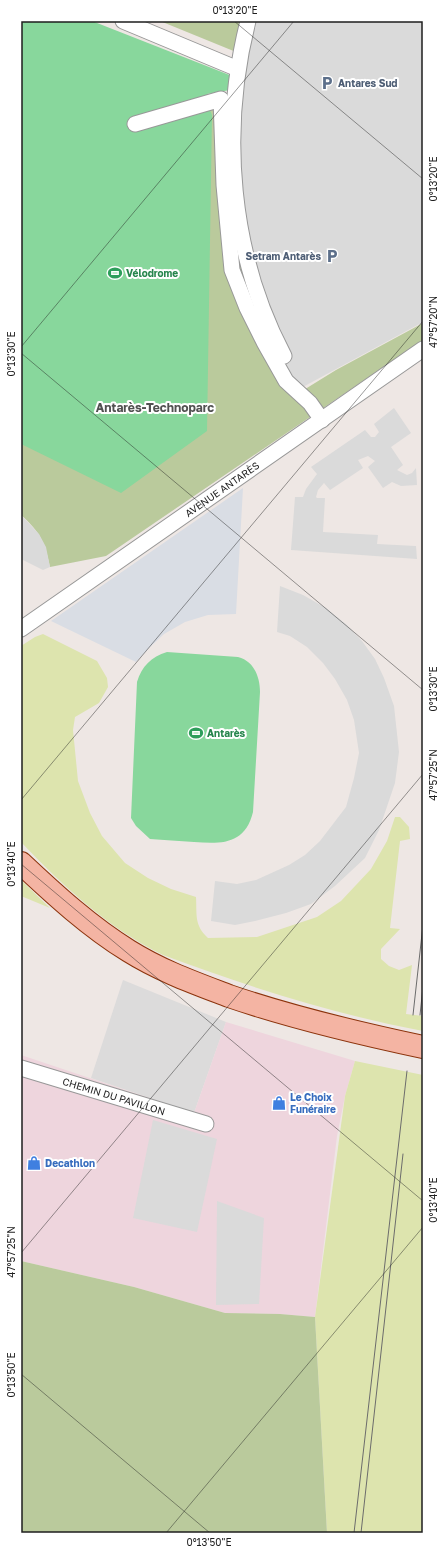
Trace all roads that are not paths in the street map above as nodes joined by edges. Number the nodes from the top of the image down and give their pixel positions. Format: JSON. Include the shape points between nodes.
{"nodes":[{"id":1,"x":123,"y":21,"type":"edge"},
{"id":2,"x":248,"y":21,"type":"edge"},
{"id":3,"x":238,"y":69,"type":"junction"},
{"id":4,"x":135,"y":124,"type":"dead end"},
{"id":5,"x":423,"y":349,"type":"edge"},
{"id":6,"x":284,"y":356,"type":"dead end"},
{"id":7,"x":322,"y":420,"type":"junction"},
{"id":8,"x":21,"y":629,"type":"edge"},
{"id":9,"x":21,"y":864,"type":"edge"},
{"id":10,"x":423,"y":1047,"type":"edge"},
{"id":11,"x":21,"y":1068,"type":"edge"},
{"id":12,"x":206,"y":1124,"type":"dead end"}],
"edges":[{"from":1,"to":3,"type":"street"},
{"from":2,"to":3,"type":"street"},
{"from":3,"to":6,"type":"street","via":[[232,163],[242,241],[264,314]]},
{"from":4,"to":7,"type":"street","via":[[221,99],[224,185],[232,270],[247,308],[286,381],[310,404]]},
{"from":5,"to":7,"type":"street","name":"AVENUE ANTARÈS"},
{"from":7,"to":8,"type":"street","name":"AVENUE ANTARÈS"},
{"from":9,"to":10,"type":"main road","via":[[99,931],[129,951],[177,976],[281,1012],[349,1031]]},
{"from":11,"to":12,"type":"street","name":"CHEMIN DU PAVILLON"}]}
